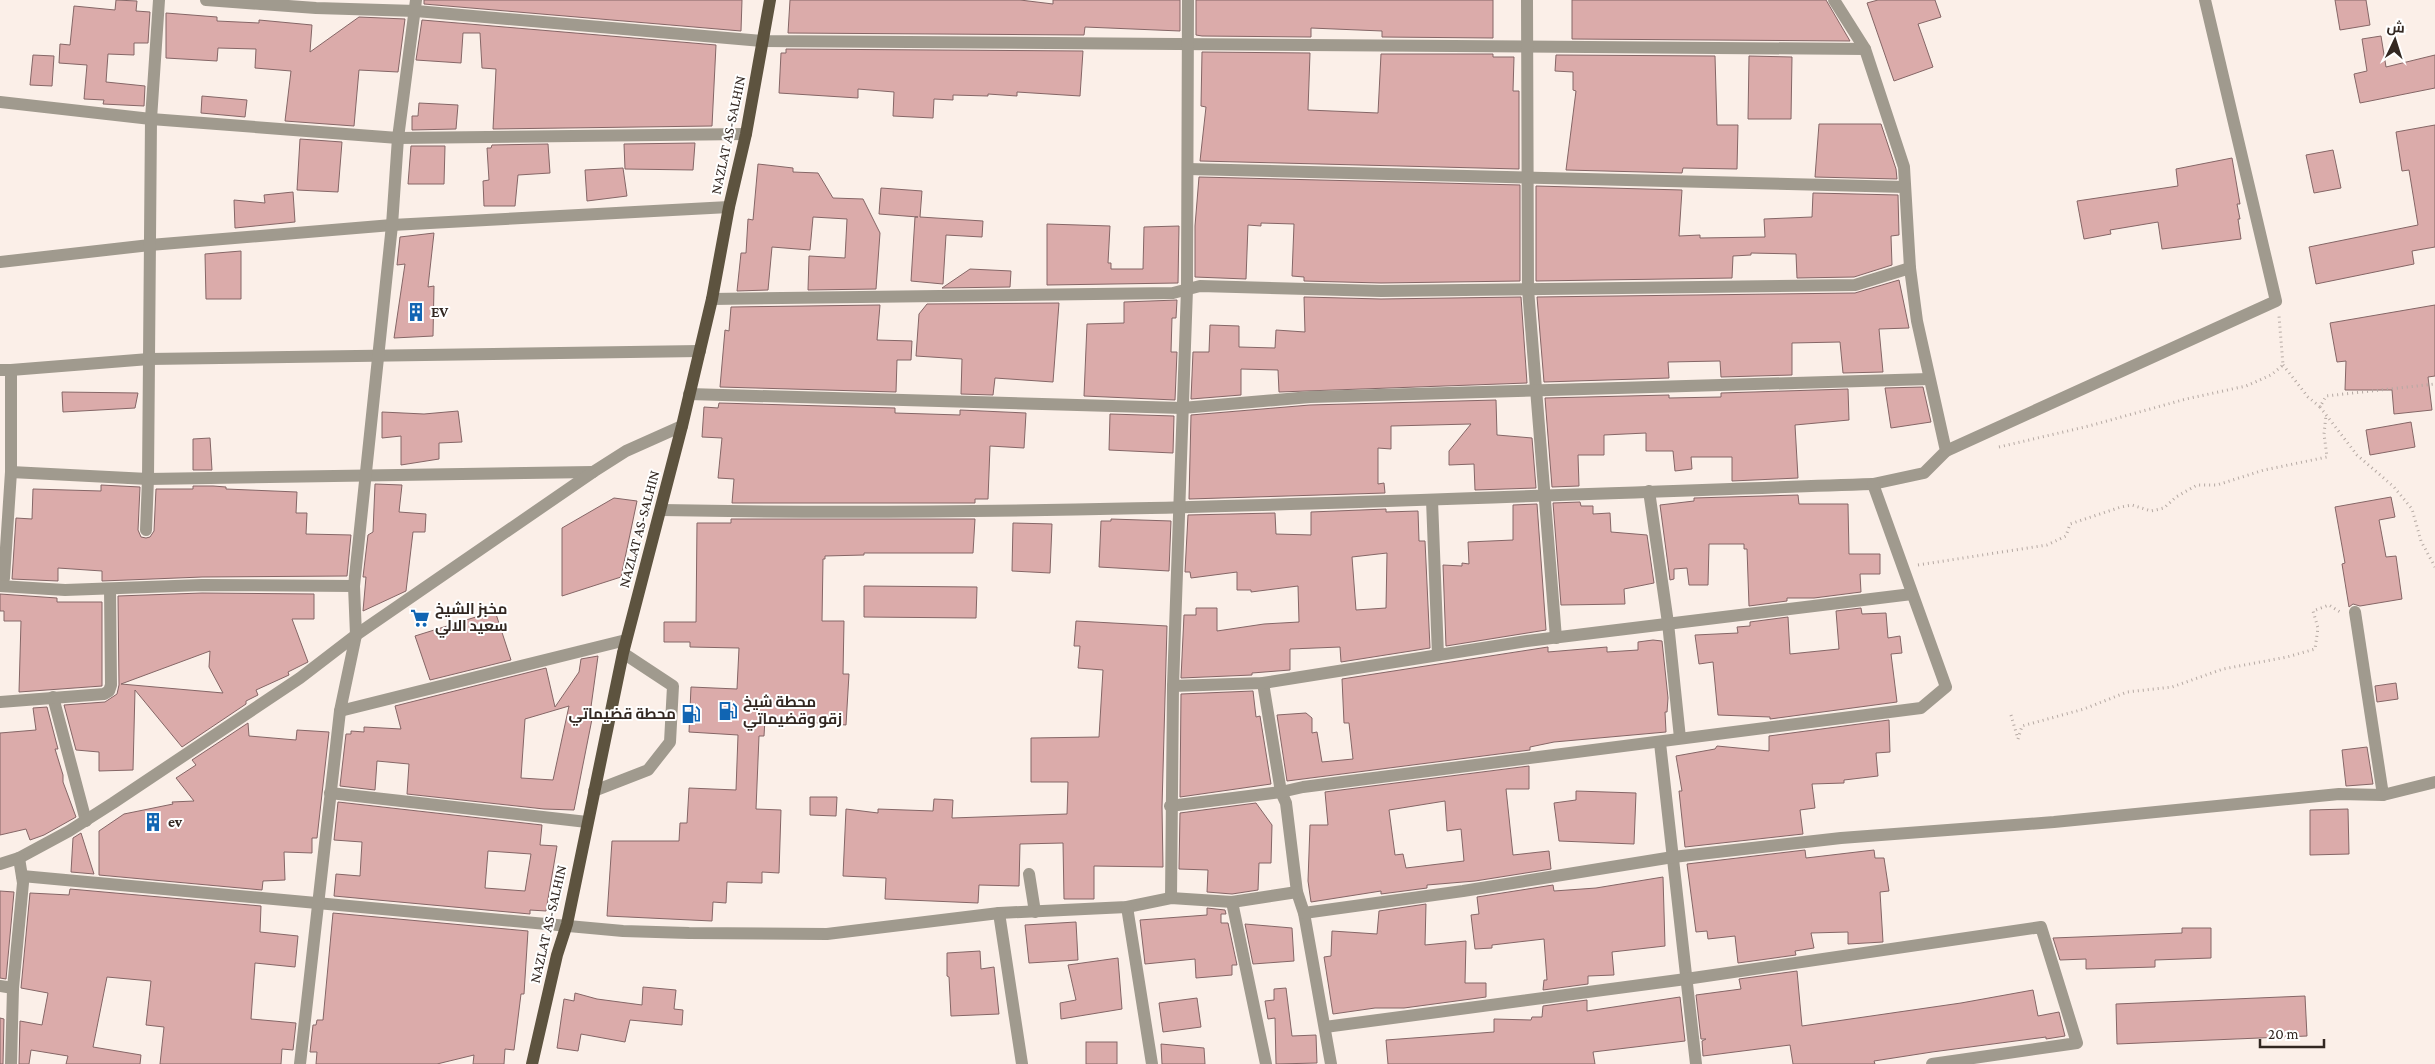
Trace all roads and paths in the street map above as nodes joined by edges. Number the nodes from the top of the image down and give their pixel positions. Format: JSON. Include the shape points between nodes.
{"nodes":[{"id":1,"x":159,"y":0,"type":"edge"},
{"id":2,"x":206,"y":0,"type":"edge"},
{"id":3,"x":770,"y":0,"type":"edge"},
{"id":4,"x":1188,"y":0,"type":"edge"},
{"id":5,"x":1527,"y":0,"type":"edge"},
{"id":6,"x":1834,"y":0,"type":"edge"},
{"id":7,"x":2205,"y":0,"type":"edge"},
{"id":8,"x":416,"y":5,"type":"edge"},
{"id":9,"x":762,"y":41,"type":"junction"},
{"id":10,"x":1188,"y":44,"type":"junction"},
{"id":11,"x":1527,"y":45,"type":"junction"},
{"id":12,"x":1865,"y":49,"type":"junction"},
{"id":13,"x":0,"y":102,"type":"edge"},
{"id":14,"x":151,"y":119,"type":"junction"},
{"id":15,"x":746,"y":134,"type":"junction"},
{"id":16,"x":398,"y":138,"type":"junction"},
{"id":17,"x":1188,"y":169,"type":"junction"},
{"id":18,"x":1528,"y":177,"type":"junction"},
{"id":19,"x":1904,"y":187,"type":"junction"},
{"id":20,"x":729,"y":207,"type":"junction"},
{"id":21,"x":392,"y":225,"type":"junction"},
{"id":22,"x":150,"y":245,"type":"junction"},
{"id":23,"x":0,"y":262,"type":"edge"},
{"id":24,"x":1910,"y":268,"type":"junction"},
{"id":25,"x":1187,"y":289,"type":"junction"},
{"id":26,"x":1528,"y":289,"type":"junction"},
{"id":27,"x":712,"y":299,"type":"junction"},
{"id":28,"x":2276,"y":300,"type":"junction"},
{"id":29,"x":700,"y":351,"type":"junction"},
{"id":30,"x":378,"y":354,"type":"junction"},
{"id":31,"x":149,"y":359,"type":"junction"},
{"id":32,"x":2282,"y":365,"type":"junction"},
{"id":33,"x":5,"y":370,"type":"edge"},
{"id":34,"x":1929,"y":379,"type":"junction"},
{"id":35,"x":2435,"y":384,"type":"edge"},
{"id":36,"x":1536,"y":389,"type":"junction"},
{"id":37,"x":689,"y":394,"type":"junction"},
{"id":38,"x":2320,"y":407,"type":"junction"},
{"id":39,"x":1182,"y":408,"type":"junction"},
{"id":40,"x":2326,"y":415,"type":"junction"},
{"id":41,"x":682,"y":426,"type":"junction"},
{"id":42,"x":1998,"y":447,"type":"dead end"},
{"id":43,"x":1946,"y":451,"type":"junction"},
{"id":44,"x":11,"y":472,"type":"junction"},
{"id":45,"x":593,"y":472,"type":"junction"},
{"id":46,"x":366,"y":476,"type":"junction"},
{"id":47,"x":148,"y":479,"type":"junction"},
{"id":48,"x":1873,"y":484,"type":"junction"},
{"id":49,"x":1649,"y":491,"type":"junction"},
{"id":50,"x":1545,"y":495,"type":"junction"},
{"id":51,"x":1432,"y":500,"type":"junction"},
{"id":52,"x":1181,"y":508,"type":"junction"},
{"id":53,"x":661,"y":510,"type":"junction"},
{"id":54,"x":146,"y":530,"type":"dead end"},
{"id":55,"x":2435,"y":567,"type":"edge"},
{"id":56,"x":1903,"y":568,"type":"junction"},
{"id":57,"x":0,"y":586,"type":"edge"},
{"id":58,"x":354,"y":586,"type":"junction"},
{"id":59,"x":110,"y":589,"type":"junction"},
{"id":60,"x":1912,"y":594,"type":"junction"},
{"id":61,"x":2355,"y":612,"type":"joint"},
{"id":62,"x":1668,"y":622,"type":"junction"},
{"id":63,"x":356,"y":635,"type":"junction"},
{"id":64,"x":1556,"y":638,"type":"junction"},
{"id":65,"x":625,"y":647,"type":"junction"},
{"id":66,"x":1438,"y":655,"type":"junction"},
{"id":67,"x":1263,"y":683,"type":"junction"},
{"id":68,"x":1173,"y":686,"type":"junction"},
{"id":69,"x":52,"y":697,"type":"junction"},
{"id":70,"x":0,"y":702,"type":"edge"},
{"id":71,"x":340,"y":711,"type":"junction"},
{"id":72,"x":2011,"y":716,"type":"dead end"},
{"id":73,"x":1680,"y":738,"type":"junction"},
{"id":74,"x":1660,"y":743,"type":"junction"},
{"id":75,"x":2435,"y":782,"type":"edge"},
{"id":76,"x":594,"y":791,"type":"junction"},
{"id":77,"x":1281,"y":792,"type":"junction"},
{"id":78,"x":330,"y":793,"type":"junction"},
{"id":79,"x":2383,"y":795,"type":"junction"},
{"id":80,"x":1170,"y":806,"type":"junction"},
{"id":81,"x":86,"y":821,"type":"junction"},
{"id":82,"x":587,"y":822,"type":"junction"},
{"id":83,"x":1673,"y":857,"type":"junction"},
{"id":84,"x":19,"y":858,"type":"junction"},
{"id":85,"x":0,"y":864,"type":"edge"},
{"id":86,"x":1029,"y":874,"type":"dead end"},
{"id":87,"x":22,"y":876,"type":"junction"},
{"id":88,"x":1297,"y":892,"type":"junction"},
{"id":89,"x":1170,"y":898,"type":"junction"},
{"id":90,"x":318,"y":902,"type":"junction"},
{"id":91,"x":1232,"y":902,"type":"junction"},
{"id":92,"x":1126,"y":907,"type":"junction"},
{"id":93,"x":1035,"y":912,"type":"junction"},
{"id":94,"x":999,"y":913,"type":"junction"},
{"id":95,"x":1304,"y":913,"type":"junction"},
{"id":96,"x":567,"y":924,"type":"junction"},
{"id":97,"x":1686,"y":979,"type":"junction"},
{"id":98,"x":0,"y":986,"type":"edge"},
{"id":99,"x":13,"y":988,"type":"junction"},
{"id":100,"x":1325,"y":1027,"type":"junction"},
{"id":101,"x":11,"y":1064,"type":"edge"},
{"id":102,"x":300,"y":1064,"type":"edge"},
{"id":103,"x":532,"y":1064,"type":"edge"},
{"id":104,"x":1022,"y":1064,"type":"edge"},
{"id":105,"x":1152,"y":1064,"type":"edge"},
{"id":106,"x":1266,"y":1064,"type":"edge"},
{"id":107,"x":1331,"y":1064,"type":"edge"},
{"id":108,"x":1696,"y":1064,"type":"edge"},
{"id":109,"x":1932,"y":1064,"type":"edge"}],
"edges":[{"from":1,"to":14,"type":"street"},
{"from":2,"to":8,"type":"street","via":[[316,8]]},
{"from":3,"to":9,"type":"main road","name":"NAZLAT AS-SALHIN"},
{"from":4,"to":10,"type":"street"},
{"from":5,"to":11,"type":"street"},
{"from":6,"to":12,"type":"street"},
{"from":7,"to":28,"type":"street"},
{"from":8,"to":9,"type":"street"},
{"from":8,"to":16,"type":"street"},
{"from":9,"to":10,"type":"street"},
{"from":9,"to":15,"type":"main road","name":"NAZLAT AS-SALHIN"},
{"from":10,"to":11,"type":"street"},
{"from":10,"to":17,"type":"street"},
{"from":11,"to":12,"type":"street"},
{"from":11,"to":18,"type":"street"},
{"from":12,"to":19,"type":"street","via":[[1904,167]]},
{"from":13,"to":14,"type":"street"},
{"from":14,"to":16,"type":"street"},
{"from":14,"to":22,"type":"street"},
{"from":15,"to":16,"type":"street"},
{"from":15,"to":20,"type":"main road","name":"NAZLAT AS-SALHIN"},
{"from":16,"to":21,"type":"street"},
{"from":17,"to":18,"type":"street"},
{"from":17,"to":25,"type":"street"},
{"from":18,"to":19,"type":"street"},
{"from":18,"to":26,"type":"street"},
{"from":19,"to":24,"type":"street"},
{"from":20,"to":21,"type":"street"},
{"from":20,"to":27,"type":"main road","name":"NAZLAT AS-SALHIN"},
{"from":21,"to":22,"type":"street"},
{"from":21,"to":30,"type":"street"},
{"from":22,"to":23,"type":"street"},
{"from":22,"to":31,"type":"street"},
{"from":24,"to":26,"type":"street","via":[[1855,286]]},
{"from":24,"to":34,"type":"street"},
{"from":25,"to":26,"type":"street","via":[[1200,286],[1381,291]]},
{"from":25,"to":27,"type":"street","via":[[1173,293]]},
{"from":25,"to":39,"type":"street"},
{"from":26,"to":36,"type":"street"},
{"from":27,"to":29,"type":"main road","name":"NAZLAT AS-SALHIN"},
{"from":28,"to":32,"type":"path"},
{"from":28,"to":43,"type":"street"},
{"from":29,"to":30,"type":"street"},
{"from":29,"to":37,"type":"main road","name":"NAZLAT AS-SALHIN"},
{"from":30,"to":31,"type":"street"},
{"from":30,"to":46,"type":"street"},
{"from":31,"to":33,"type":"street"},
{"from":31,"to":47,"type":"street"},
{"from":32,"to":38,"type":"path"},
{"from":32,"to":42,"type":"path","via":[[2271,375],[2246,386]]},
{"from":33,"to":44,"type":"street"},
{"from":34,"to":36,"type":"street"},
{"from":34,"to":43,"type":"street"},
{"from":35,"to":38,"type":"path","via":[[2326,396]]},
{"from":36,"to":39,"type":"street","via":[[1310,397]]},
{"from":36,"to":50,"type":"street"},
{"from":37,"to":39,"type":"street"},
{"from":37,"to":41,"type":"main road","name":"NAZLAT AS-SALHIN"},
{"from":38,"to":40,"type":"path"},
{"from":39,"to":52,"type":"street"},
{"from":40,"to":55,"type":"path","via":[[2357,455],[2412,509],[2421,541]]},
{"from":40,"to":56,"type":"path","via":[[2327,457],[2264,470],[2217,485],[2197,485],[2164,508],[2151,511],[2132,506],[2120,507],[2091,516],[2070,524],[2066,536],[2047,544]]},
{"from":41,"to":45,"type":"street","via":[[626,451]]},
{"from":41,"to":53,"type":"main road","name":"NAZLAT AS-SALHIN"},
{"from":43,"to":48,"type":"street","via":[[1924,473]]},
{"from":44,"to":47,"type":"street"},
{"from":44,"to":57,"type":"street","via":[[4,578]]},
{"from":45,"to":46,"type":"street"},
{"from":45,"to":63,"type":"street"},
{"from":46,"to":47,"type":"street"},
{"from":46,"to":58,"type":"street"},
{"from":47,"to":54,"type":"street"},
{"from":48,"to":49,"type":"street"},
{"from":48,"to":56,"type":"street"},
{"from":49,"to":50,"type":"street"},
{"from":49,"to":62,"type":"street"},
{"from":50,"to":51,"type":"street"},
{"from":50,"to":64,"type":"street"},
{"from":51,"to":52,"type":"street"},
{"from":51,"to":66,"type":"street"},
{"from":52,"to":53,"type":"street"},
{"from":52,"to":68,"type":"street"},
{"from":53,"to":65,"type":"main road","name":"NAZLAT AS-SALHIN"},
{"from":56,"to":60,"type":"street"},
{"from":57,"to":59,"type":"street"},
{"from":58,"to":59,"type":"street","via":[[202,585]]},
{"from":58,"to":63,"type":"street"},
{"from":59,"to":69,"type":"street","via":[[109,691]]},
{"from":60,"to":62,"type":"street"},
{"from":60,"to":73,"type":"street","via":[[1946,687],[1921,708]]},
{"from":61,"to":72,"type":"path","via":[[2341,612],[2329,605],[2313,611],[2318,628],[2315,649],[2223,670],[2172,687],[2127,692],[2084,709],[2022,726],[2018,739]]},
{"from":61,"to":79,"type":"street"},
{"from":62,"to":64,"type":"street"},
{"from":62,"to":73,"type":"street"},
{"from":63,"to":71,"type":"street"},
{"from":63,"to":81,"type":"street","via":[[300,678]]},
{"from":64,"to":66,"type":"street"},
{"from":65,"to":71,"type":"street"},
{"from":65,"to":76,"type":"main road","name":"NAZLAT AS-SALHIN"},
{"from":65,"to":76,"type":"street","via":[[673,686],[670,742],[648,770]]},
{"from":66,"to":67,"type":"street"},
{"from":67,"to":68,"type":"street"},
{"from":67,"to":77,"type":"street"},
{"from":68,"to":80,"type":"street"},
{"from":69,"to":70,"type":"street"},
{"from":69,"to":81,"type":"street"},
{"from":71,"to":78,"type":"street"},
{"from":73,"to":74,"type":"street"},
{"from":74,"to":77,"type":"street"},
{"from":74,"to":83,"type":"street"},
{"from":75,"to":79,"type":"street"},
{"from":76,"to":82,"type":"main road","name":"NAZLAT AS-SALHIN"},
{"from":77,"to":80,"type":"street"},
{"from":77,"to":88,"type":"street","via":[[1286,803]]},
{"from":78,"to":82,"type":"street"},
{"from":78,"to":90,"type":"street"},
{"from":79,"to":83,"type":"street","via":[[2339,794],[2054,822],[1841,838]]},
{"from":80,"to":89,"type":"street"},
{"from":81,"to":84,"type":"street"},
{"from":82,"to":96,"type":"main road","name":"NAZLAT AS-SALHIN"},
{"from":83,"to":95,"type":"street"},
{"from":83,"to":97,"type":"street"},
{"from":84,"to":85,"type":"street"},
{"from":84,"to":87,"type":"street"},
{"from":86,"to":93,"type":"street"},
{"from":87,"to":90,"type":"street"},
{"from":87,"to":99,"type":"street"},
{"from":88,"to":91,"type":"street"},
{"from":88,"to":95,"type":"street"},
{"from":89,"to":91,"type":"street"},
{"from":89,"to":92,"type":"street"},
{"from":90,"to":96,"type":"street"},
{"from":90,"to":102,"type":"street"},
{"from":91,"to":106,"type":"street"},
{"from":92,"to":93,"type":"street"},
{"from":92,"to":105,"type":"street"},
{"from":93,"to":94,"type":"street"},
{"from":94,"to":96,"type":"street","via":[[827,934],[690,934]]},
{"from":94,"to":104,"type":"street"},
{"from":95,"to":100,"type":"street"},
{"from":96,"to":103,"type":"main road","name":"NAZLAT AS-SALHIN"},
{"from":97,"to":100,"type":"street"},
{"from":97,"to":108,"type":"street"},
{"from":97,"to":109,"type":"street","via":[[2041,927],[2077,1043]]},
{"from":98,"to":99,"type":"street"},
{"from":99,"to":101,"type":"street"},
{"from":100,"to":107,"type":"street"}]}
